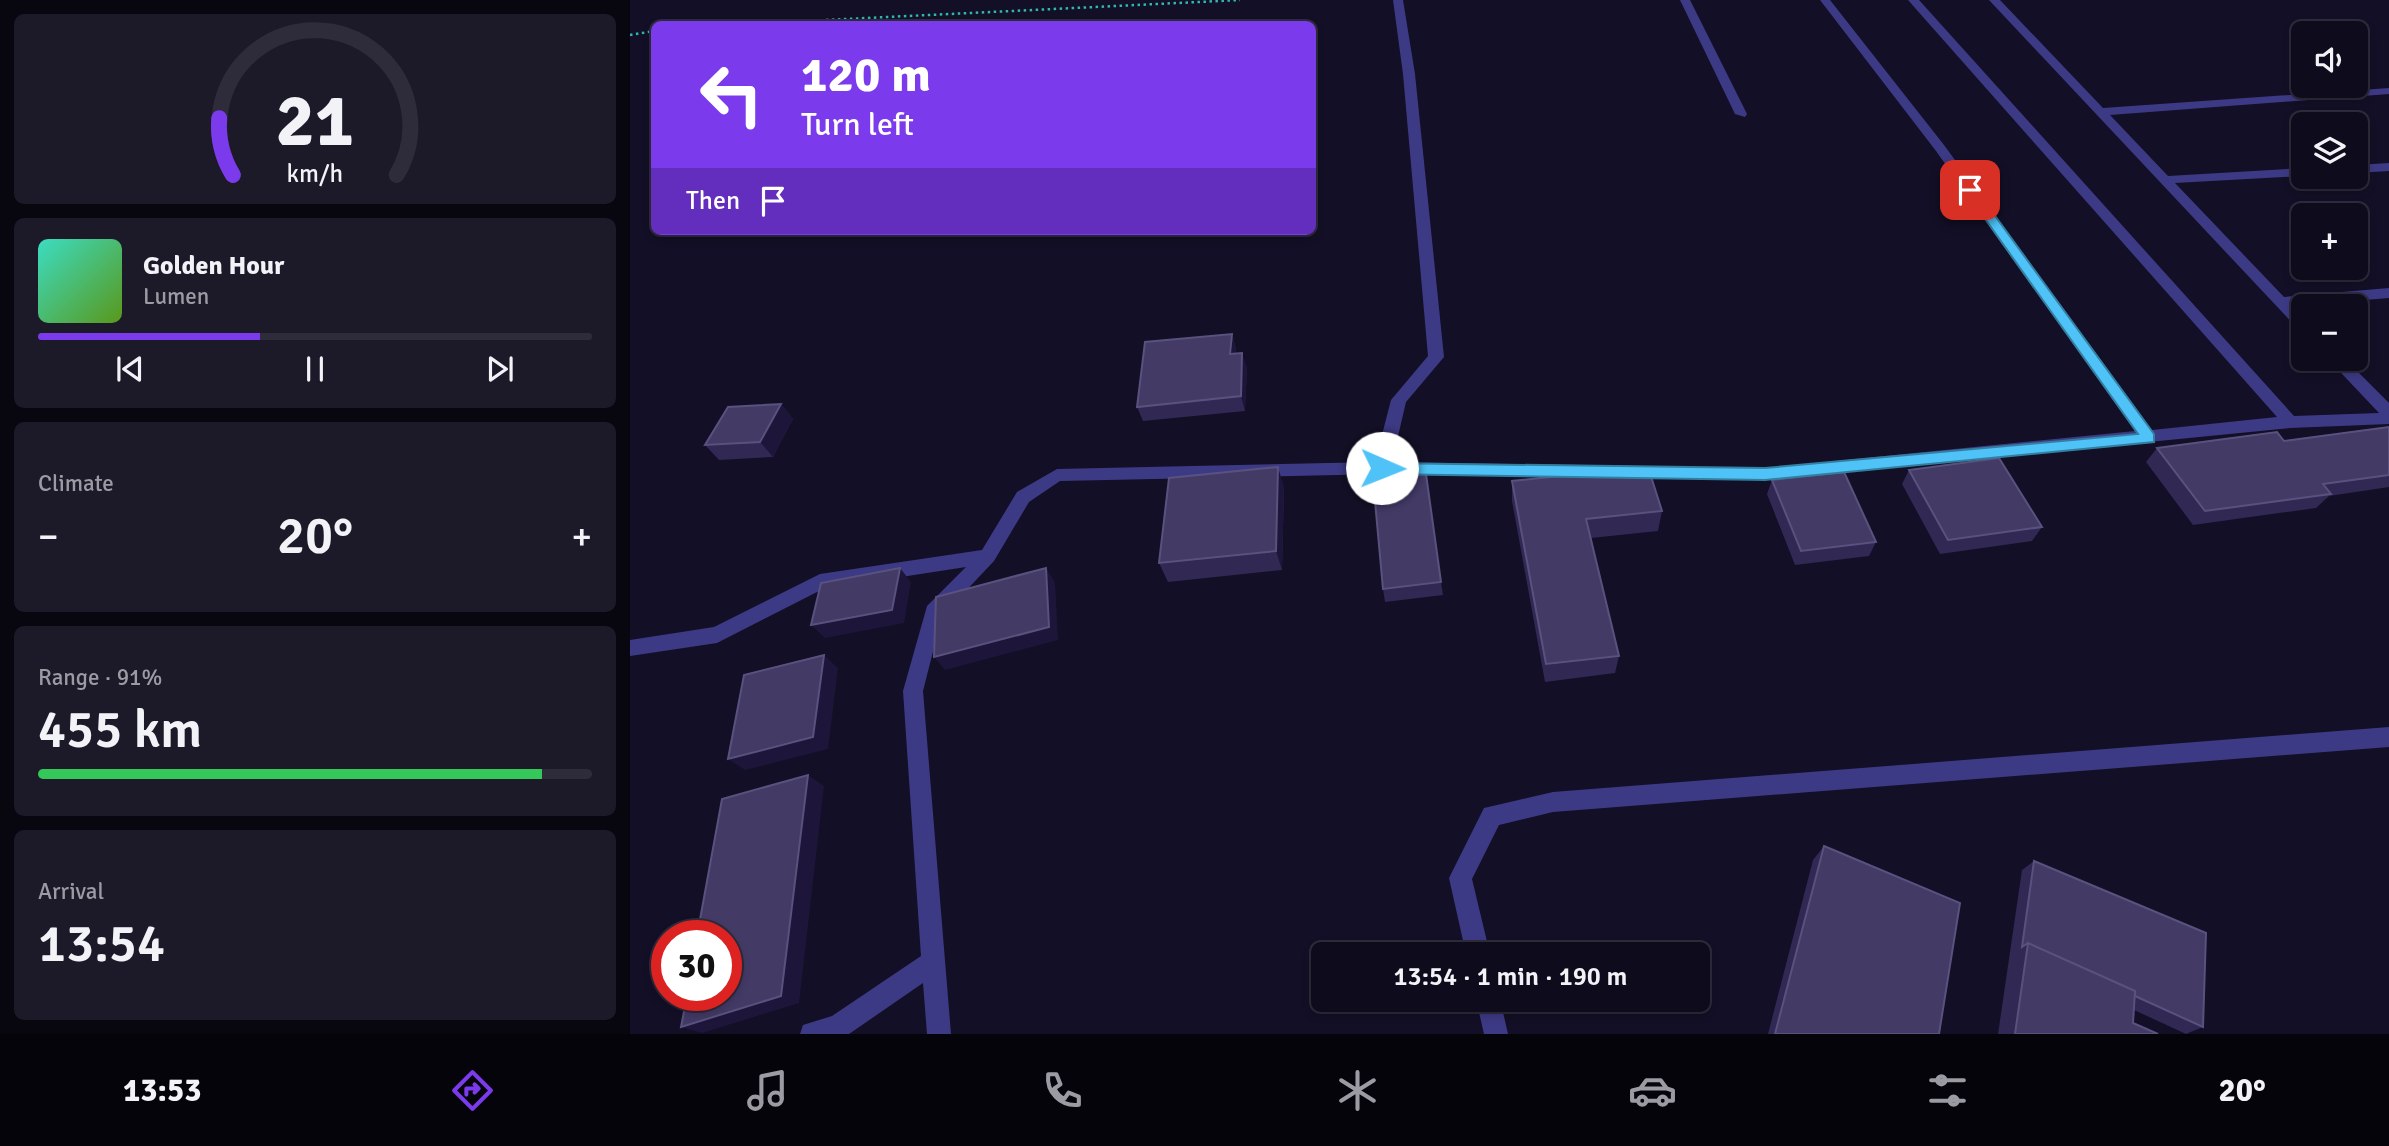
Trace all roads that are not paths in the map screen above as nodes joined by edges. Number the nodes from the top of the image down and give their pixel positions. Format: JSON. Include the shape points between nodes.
{"nodes":[{"id":1,"x":1398,"y":0,"type":"edge"},
{"id":2,"x":1685,"y":0,"type":"edge"},
{"id":3,"x":1825,"y":0,"type":"edge"},
{"id":4,"x":1913,"y":0,"type":"edge"},
{"id":5,"x":1994,"y":0,"type":"edge"},
{"id":6,"x":2389,"y":90,"type":"edge"},
{"id":7,"x":2099,"y":112,"type":"junction"},
{"id":8,"x":1741,"y":114,"type":"dead end"},
{"id":9,"x":2389,"y":167,"type":"edge"},
{"id":10,"x":2368,"y":168,"type":"edge"},
{"id":11,"x":2291,"y":173,"type":"edge"},
{"id":12,"x":2164,"y":180,"type":"junction"},
{"id":13,"x":2389,"y":293,"type":"edge"},
{"id":14,"x":2280,"y":302,"type":"junction"},
{"id":15,"x":2291,"y":313,"type":"edge"},
{"id":16,"x":2347,"y":371,"type":"edge"},
{"id":17,"x":2389,"y":416,"type":"edge"},
{"id":18,"x":2290,"y":422,"type":"junction"},
{"id":19,"x":2149,"y":438,"type":"junction"},
{"id":20,"x":1382,"y":468,"type":"junction"},
{"id":21,"x":988,"y":556,"type":"junction"},
{"id":22,"x":630,"y":648,"type":"edge"},
{"id":23,"x":2389,"y":737,"type":"edge"},
{"id":24,"x":1475,"y":942,"type":"edge"},
{"id":25,"x":933,"y":962,"type":"junction"},
{"id":26,"x":1491,"y":1012,"type":"edge"},
{"id":27,"x":812,"y":1034,"type":"edge"},
{"id":28,"x":939,"y":1034,"type":"edge"},
{"id":29,"x":1496,"y":1034,"type":"edge"}],
"edges":[{"from":1,"to":20,"type":"street","via":[[1436,357],[1399,400]]},
{"from":2,"to":8,"type":"street"},
{"from":3,"to":19,"type":"street","via":[[1940,148]]},
{"from":4,"to":18,"type":"street"},
{"from":5,"to":7,"type":"street"},
{"from":6,"to":7,"type":"street"},
{"from":7,"to":12,"type":"street"},
{"from":9,"to":10,"type":"street"},
{"from":11,"to":12,"type":"street"},
{"from":12,"to":14,"type":"street"},
{"from":13,"to":14,"type":"street"},
{"from":14,"to":15,"type":"street"},
{"from":16,"to":17,"type":"street"},
{"from":17,"to":18,"type":"street"},
{"from":18,"to":19,"type":"street"},
{"from":19,"to":20,"type":"street","via":[[1765,474]]},
{"from":20,"to":21,"type":"street","via":[[1057,475],[1024,497]]},
{"from":21,"to":22,"type":"street","via":[[820,582],[717,635]]},
{"from":21,"to":25,"type":"street","via":[[934,612],[914,691]]},
{"from":23,"to":24,"type":"street","via":[[1541,805],[1492,816],[1460,878]]},
{"from":25,"to":27,"type":"street","via":[[838,1027]]},
{"from":25,"to":28,"type":"street"},
{"from":26,"to":29,"type":"street"}]}
